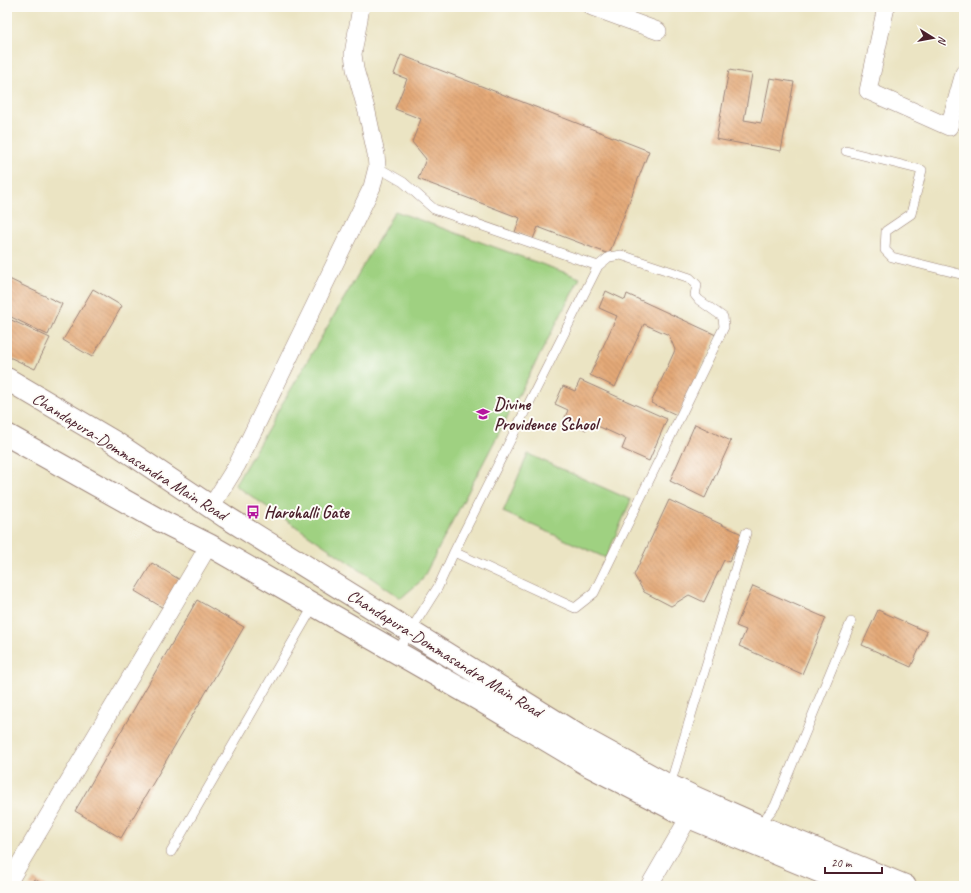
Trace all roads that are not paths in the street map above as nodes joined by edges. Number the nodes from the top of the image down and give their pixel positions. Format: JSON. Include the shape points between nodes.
{"nodes":[{"id":1,"x":361,"y":7,"type":"edge"},
{"id":2,"x":592,"y":7,"type":"edge"},
{"id":3,"x":886,"y":7,"type":"edge"},
{"id":4,"x":658,"y":31,"type":"dead end"},
{"id":5,"x":964,"y":73,"type":"edge"},
{"id":6,"x":846,"y":151,"type":"dead end"},
{"id":7,"x":377,"y":167,"type":"junction"},
{"id":8,"x":598,"y":266,"type":"junction"},
{"id":9,"x":964,"y":275,"type":"edge"},
{"id":10,"x":7,"y":379,"type":"edge"},
{"id":11,"x":7,"y":435,"type":"edge"},
{"id":12,"x":211,"y":507,"type":"junction"},
{"id":13,"x":746,"y":533,"type":"dead end"},
{"id":14,"x":209,"y":545,"type":"junction"},
{"id":15,"x":454,"y":552,"type":"junction"},
{"id":16,"x":314,"y":605,"type":"junction"},
{"id":17,"x":851,"y":622,"type":"dead end"},
{"id":18,"x":410,"y":631,"type":"junction"},
{"id":19,"x":397,"y":652,"type":"junction"},
{"id":20,"x":665,"y":794,"type":"junction"},
{"id":21,"x":689,"y":817,"type":"junction"},
{"id":22,"x":759,"y":826,"type":"junction"},
{"id":23,"x":171,"y":852,"type":"dead end"},
{"id":24,"x":7,"y":885,"type":"edge"},
{"id":25,"x":649,"y":886,"type":"edge"},
{"id":26,"x":855,"y":886,"type":"edge"},
{"id":27,"x":905,"y":886,"type":"edge"}],
"edges":[{"from":1,"to":7,"type":"street","via":[[353,54]]},
{"from":2,"to":4,"type":"street"},
{"from":3,"to":5,"type":"street","via":[[868,91],[949,127]]},
{"from":6,"to":9,"type":"lane","via":[[922,170],[911,214],[886,231],[885,250],[892,257]]},
{"from":7,"to":8,"type":"lane","via":[[403,182],[434,209]]},
{"from":7,"to":12,"type":"street","via":[[372,187],[240,458]]},
{"from":8,"to":15,"type":"lane"},
{"from":8,"to":15,"type":"lane","via":[[608,257],[621,255],[690,278],[697,285],[695,295],[723,317],[724,327],[594,593],[575,608]]},
{"from":10,"to":12,"type":"main road","name":"Chandapura-Dommasandra Main Road","via":[[114,442]]},
{"from":11,"to":14,"type":"main road","name":"Chandapura-Dommasandra Main Road"},
{"from":12,"to":18,"type":"main road","name":"Chandapura-Dommasandra Main Road"},
{"from":13,"to":20,"type":"lane"},
{"from":14,"to":16,"type":"main road","name":"Chandapura-Dommasandra Main Road"},
{"from":14,"to":24,"type":"street"},
{"from":15,"to":18,"type":"lane","via":[[438,587]]},
{"from":16,"to":19,"type":"main road","name":"Chandapura-Dommasandra Main Road"},
{"from":16,"to":23,"type":"lane"},
{"from":17,"to":22,"type":"lane","via":[[775,806]]},
{"from":18,"to":19,"type":"lane"},
{"from":18,"to":20,"type":"main road","name":"Chandapura-Dommasandra Main Road","via":[[582,738]]},
{"from":19,"to":20,"type":"main road","name":"Chandapura-Dommasandra Main Road","via":[[590,766]]},
{"from":20,"to":21,"type":"main road","name":"Chandapura-Dommasandra Main Road"},
{"from":20,"to":22,"type":"main road","name":"Chandapura-Dommasandra Main Road"},
{"from":21,"to":25,"type":"street"},
{"from":21,"to":26,"type":"main road","name":"Chandapura-Dommasandra Main Road"},
{"from":22,"to":27,"type":"main road","name":"Chandapura-Dommasandra Main Road"}]}
